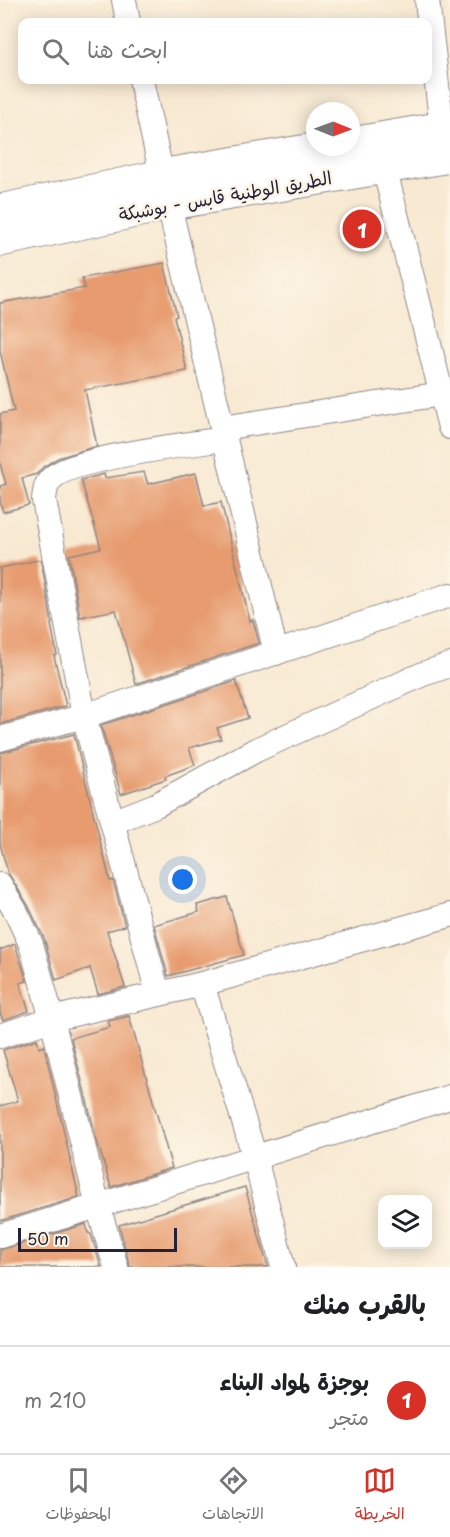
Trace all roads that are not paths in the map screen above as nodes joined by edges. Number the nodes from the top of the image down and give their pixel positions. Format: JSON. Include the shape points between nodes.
{"nodes":[{"id":1,"x":124,"y":0,"type":"edge"},
{"id":2,"x":427,"y":0,"type":"edge"},
{"id":3,"x":128,"y":18,"type":"edge"},
{"id":4,"x":430,"y":18,"type":"edge"},
{"id":5,"x":432,"y":34,"type":"edge"},
{"id":6,"x":142,"y":84,"type":"edge"},
{"id":7,"x":447,"y":137,"type":"edge"},
{"id":8,"x":360,"y":143,"type":"edge"},
{"id":9,"x":306,"y":153,"type":"edge"},
{"id":10,"x":384,"y":167,"type":"junction"},
{"id":11,"x":165,"y":190,"type":"junction"},
{"id":12,"x":0,"y":211,"type":"edge"},
{"id":13,"x":0,"y":240,"type":"edge"},
{"id":14,"x":442,"y":394,"type":"junction"},
{"id":15,"x":450,"y":427,"type":"edge"},
{"id":16,"x":223,"y":434,"type":"junction"},
{"id":17,"x":450,"y":595,"type":"edge"},
{"id":18,"x":276,"y":653,"type":"junction"},
{"id":19,"x":450,"y":665,"type":"edge"},
{"id":20,"x":84,"y":716,"type":"junction"},
{"id":21,"x":0,"y":739,"type":"edge"},
{"id":22,"x":112,"y":822,"type":"junction"},
{"id":23,"x":0,"y":885,"type":"edge"},
{"id":24,"x":450,"y":915,"type":"edge"},
{"id":25,"x":202,"y":984,"type":"junction"},
{"id":26,"x":158,"y":994,"type":"junction"},
{"id":27,"x":52,"y":1019,"type":"junction"},
{"id":28,"x":0,"y":1036,"type":"edge"},
{"id":29,"x":450,"y":1097,"type":"edge"},
{"id":30,"x":255,"y":1158,"type":"junction"},
{"id":31,"x":98,"y":1206,"type":"junction"},
{"id":32,"x":0,"y":1236,"type":"edge"},
{"id":33,"x":116,"y":1267,"type":"edge"},
{"id":34,"x":284,"y":1267,"type":"edge"}],
"edges":[{"from":1,"to":3,"type":"street"},
{"from":2,"to":4,"type":"street"},
{"from":5,"to":7,"type":"street"},
{"from":6,"to":11,"type":"street"},
{"from":7,"to":8,"type":"main road"},
{"from":7,"to":10,"type":"main road","name":"الطريق الوطنية قابس - بوشبكة"},
{"from":9,"to":11,"type":"main road","name":"الطريق الوطنية قابس - بوشبكة"},
{"from":10,"to":11,"type":"main road","name":"الطريق الوطنية قابس - بوشبكة"},
{"from":10,"to":14,"type":"street"},
{"from":11,"to":12,"type":"main road","name":"الطريق الوطنية قابس - بوشبكة"},
{"from":11,"to":13,"type":"main road","name":"الطريق الوطنية قابس - بوشبكة"},
{"from":11,"to":16,"type":"street"},
{"from":14,"to":15,"type":"street"},
{"from":14,"to":16,"type":"street"},
{"from":16,"to":18,"type":"street"},
{"from":16,"to":20,"type":"street","via":[[77,464],[51,478],[46,486],[44,500]]},
{"from":17,"to":18,"type":"street"},
{"from":18,"to":20,"type":"street"},
{"from":19,"to":22,"type":"street","via":[[256,750],[156,805]]},
{"from":20,"to":21,"type":"street"},
{"from":20,"to":22,"type":"street"},
{"from":22,"to":26,"type":"street"},
{"from":23,"to":27,"type":"street","via":[[31,944]]},
{"from":24,"to":25,"type":"street"},
{"from":25,"to":26,"type":"street"},
{"from":25,"to":30,"type":"street"},
{"from":26,"to":27,"type":"street"},
{"from":27,"to":28,"type":"street"},
{"from":27,"to":31,"type":"street"},
{"from":29,"to":30,"type":"street"},
{"from":30,"to":31,"type":"street"},
{"from":30,"to":34,"type":"street"},
{"from":31,"to":32,"type":"street"},
{"from":31,"to":33,"type":"street"}]}
